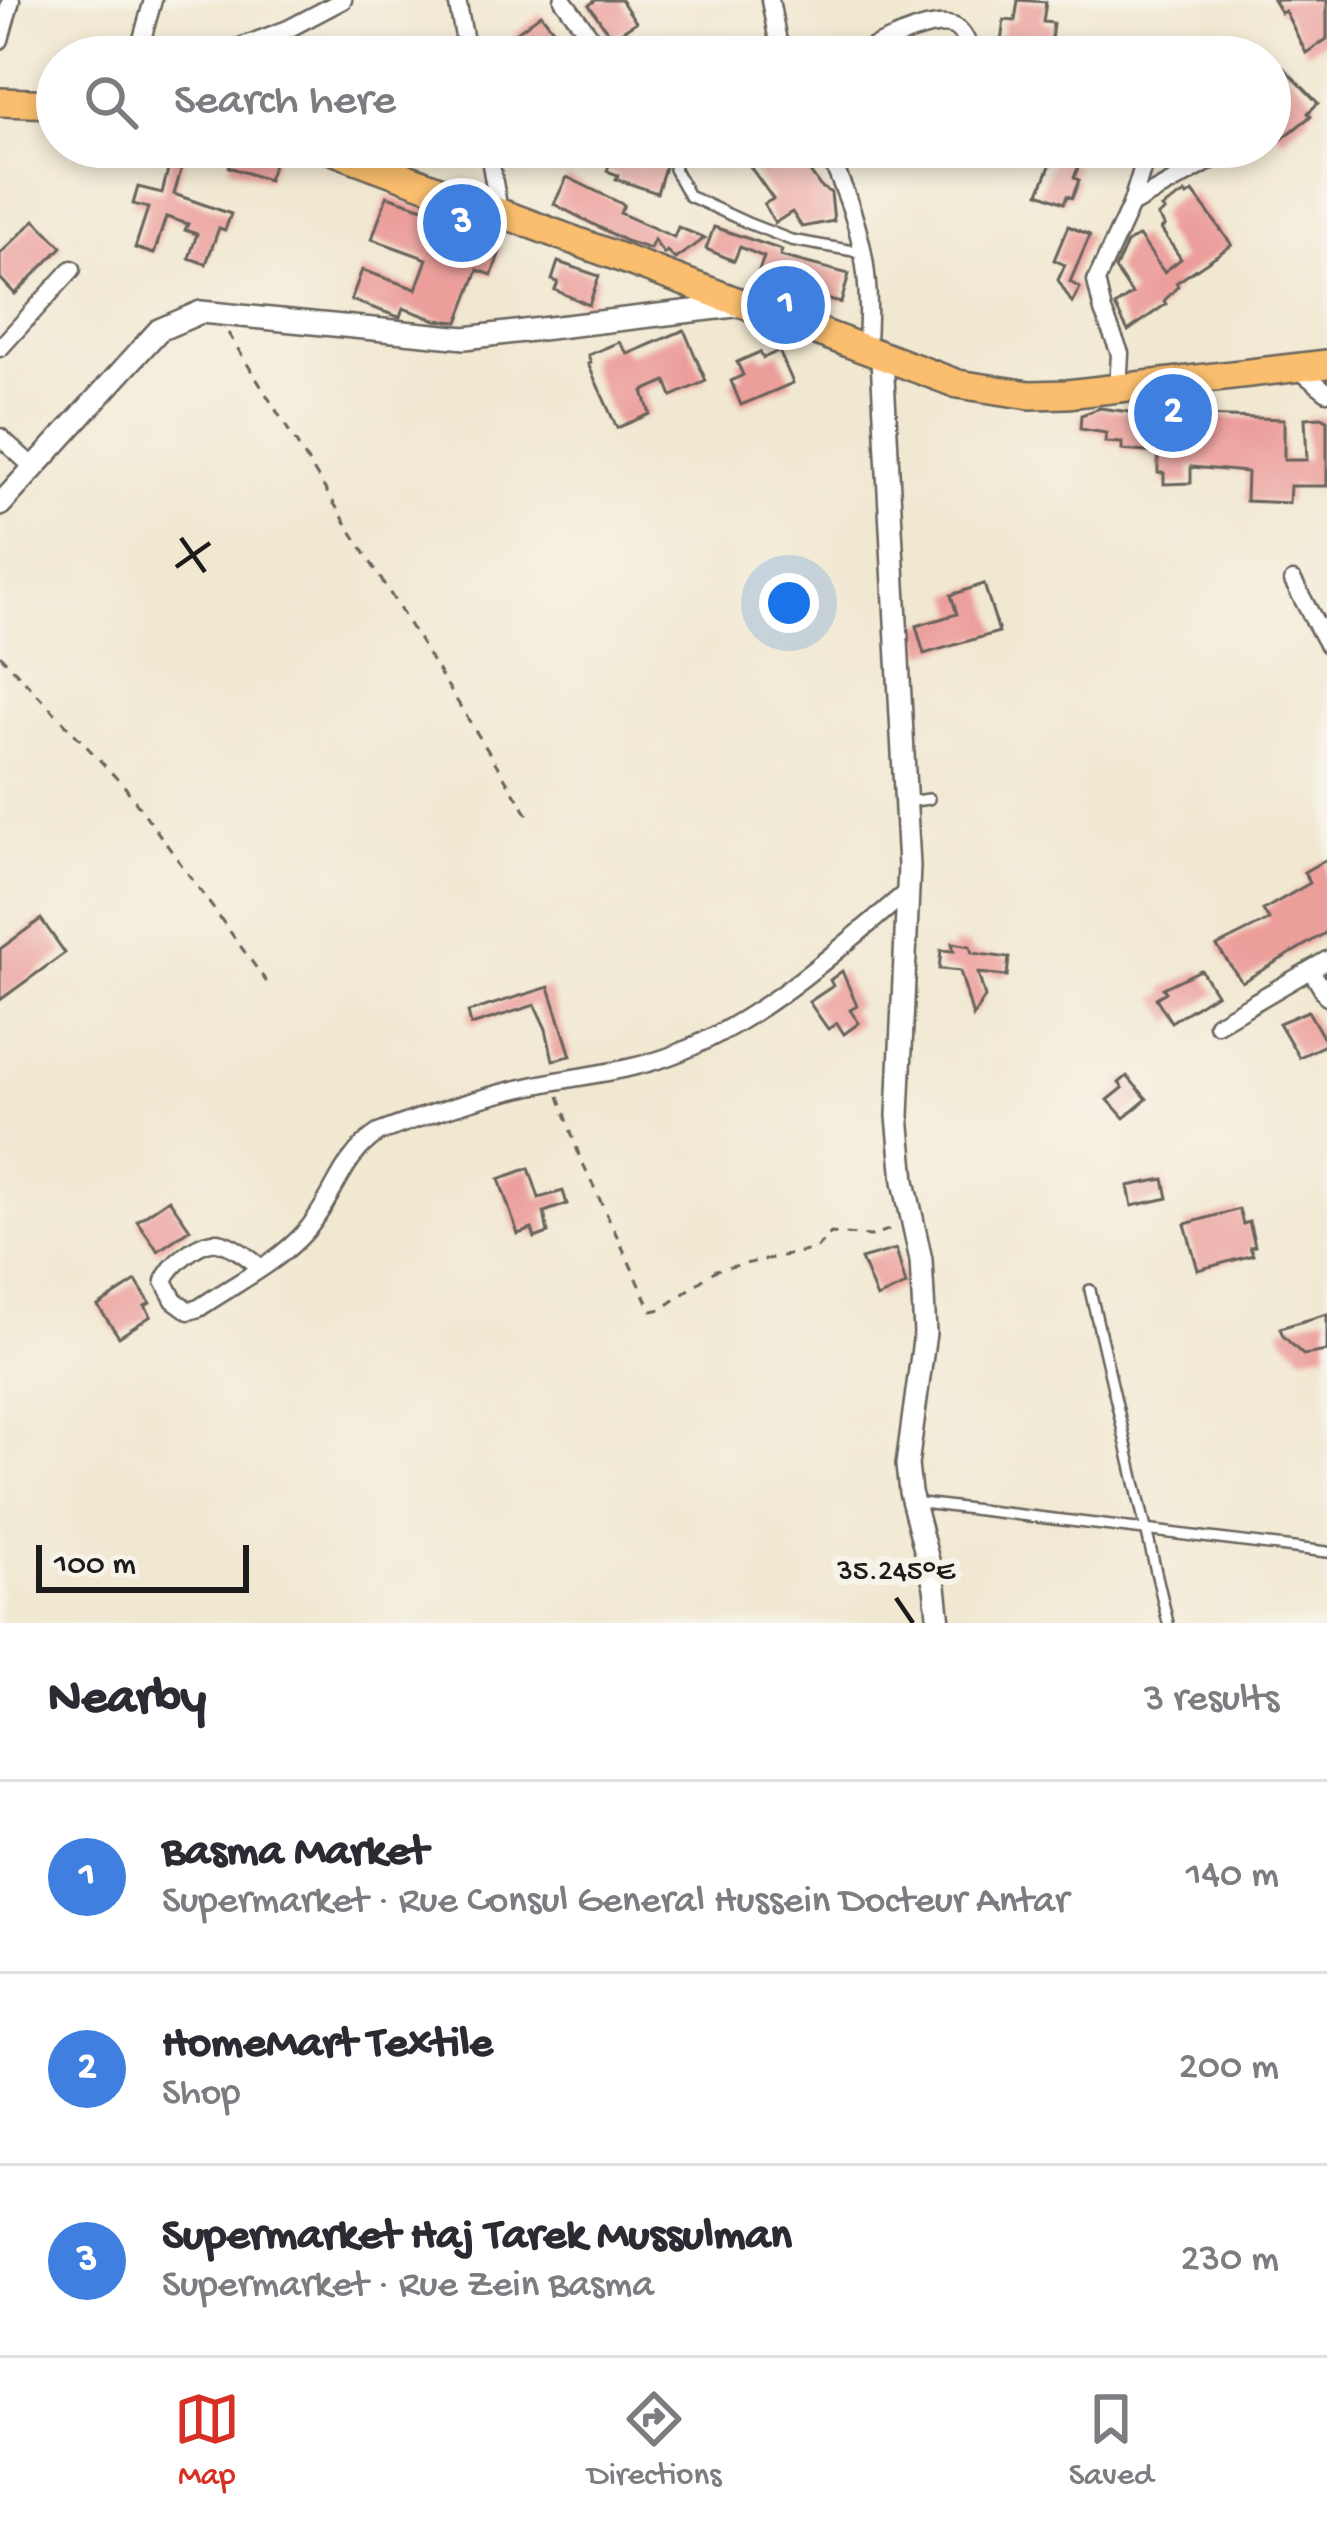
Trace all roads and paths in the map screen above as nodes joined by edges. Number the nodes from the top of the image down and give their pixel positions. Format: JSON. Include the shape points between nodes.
{"nodes":[{"id":1,"x":11,"y":0,"type":"edge"},
{"id":2,"x":153,"y":0,"type":"edge"},
{"id":3,"x":343,"y":0,"type":"edge"},
{"id":4,"x":458,"y":0,"type":"edge"},
{"id":5,"x":563,"y":0,"type":"edge"},
{"id":6,"x":770,"y":0,"type":"edge"},
{"id":7,"x":143,"y":36,"type":"edge"},
{"id":8,"x":269,"y":36,"type":"edge"},
{"id":9,"x":464,"y":36,"type":"edge"},
{"id":10,"x":590,"y":36,"type":"edge"},
{"id":11,"x":777,"y":36,"type":"edge"},
{"id":12,"x":904,"y":36,"type":"edge"},
{"id":13,"x":963,"y":36,"type":"edge"},
{"id":14,"x":0,"y":40,"type":"edge"},
{"id":15,"x":36,"y":101,"type":"edge"},
{"id":16,"x":0,"y":102,"type":"edge"},
{"id":17,"x":381,"y":168,"type":"edge"},
{"id":18,"x":492,"y":168,"type":"edge"},
{"id":19,"x":675,"y":168,"type":"edge"},
{"id":20,"x":835,"y":168,"type":"edge"},
{"id":21,"x":1142,"y":168,"type":"edge"},
{"id":22,"x":1197,"y":168,"type":"edge"},
{"id":23,"x":1131,"y":205,"type":"junction"},
{"id":24,"x":499,"y":212,"type":"junction"},
{"id":25,"x":865,"y":253,"type":"junction"},
{"id":26,"x":72,"y":269,"type":"dead end"},
{"id":27,"x":744,"y":305,"type":"junction"},
{"id":28,"x":214,"y":310,"type":"junction"},
{"id":29,"x":0,"y":348,"type":"edge"},
{"id":30,"x":874,"y":356,"type":"junction"},
{"id":31,"x":1327,"y":364,"type":"edge"},
{"id":32,"x":1298,"y":370,"type":"junction"},
{"id":33,"x":1118,"y":391,"type":"junction"},
{"id":34,"x":1327,"y":392,"type":"edge"},
{"id":35,"x":0,"y":437,"type":"edge"},
{"id":36,"x":32,"y":466,"type":"junction"},
{"id":37,"x":0,"y":505,"type":"edge"},
{"id":38,"x":1292,"y":581,"type":"dead end"},
{"id":39,"x":1327,"y":644,"type":"edge"},
{"id":40,"x":0,"y":655,"type":"edge"},
{"id":41,"x":531,"y":820,"type":"dead end"},
{"id":42,"x":910,"y":889,"type":"junction"},
{"id":43,"x":1319,"y":965,"type":"edge"},
{"id":44,"x":268,"y":984,"type":"dead end"},
{"id":45,"x":1327,"y":997,"type":"edge"},
{"id":46,"x":1217,"y":1024,"type":"dead end"},
{"id":47,"x":554,"y":1082,"type":"junction"},
{"id":48,"x":913,"y":1222,"type":"junction"},
{"id":49,"x":260,"y":1267,"type":"junction"},
{"id":50,"x":1090,"y":1290,"type":"dead end"},
{"id":51,"x":913,"y":1502,"type":"junction"},
{"id":52,"x":1145,"y":1527,"type":"junction"},
{"id":53,"x":1327,"y":1552,"type":"edge"},
{"id":54,"x":939,"y":1623,"type":"edge"},
{"id":55,"x":1168,"y":1623,"type":"edge"}],
"edges":[{"from":1,"to":14,"type":"street"},
{"from":2,"to":7,"type":"street"},
{"from":3,"to":8,"type":"street"},
{"from":4,"to":9,"type":"street"},
{"from":5,"to":10,"type":"street"},
{"from":6,"to":11,"type":"street"},
{"from":12,"to":13,"type":"street","via":[[950,24]]},
{"from":15,"to":16,"type":"main road"},
{"from":17,"to":24,"type":"main road"},
{"from":18,"to":24,"type":"street"},
{"from":19,"to":25,"type":"lane","via":[[689,196],[791,241]]},
{"from":20,"to":25,"type":"street"},
{"from":21,"to":23,"type":"street"},
{"from":22,"to":23,"type":"street"},
{"from":23,"to":33,"type":"street","via":[[1096,281],[1120,353]]},
{"from":24,"to":27,"type":"main road"},
{"from":25,"to":30,"type":"street"},
{"from":26,"to":29,"type":"street"},
{"from":27,"to":28,"type":"street","via":[[465,338]]},
{"from":27,"to":30,"type":"main road"},
{"from":28,"to":36,"type":"street","via":[[158,331]]},
{"from":28,"to":41,"type":"path"},
{"from":30,"to":33,"type":"main road","via":[[990,391]]},
{"from":30,"to":42,"type":"street","via":[[918,801]]},
{"from":31,"to":32,"type":"main road"},
{"from":32,"to":33,"type":"main road"},
{"from":32,"to":34,"type":"street"},
{"from":35,"to":36,"type":"street"},
{"from":36,"to":37,"type":"street"},
{"from":38,"to":39,"type":"street"},
{"from":40,"to":44,"type":"path","via":[[125,787]]},
{"from":42,"to":47,"type":"street","via":[[777,995],[705,1039],[623,1070]]},
{"from":42,"to":48,"type":"street","via":[[898,1116]]},
{"from":43,"to":45,"type":"street"},
{"from":43,"to":46,"type":"street"},
{"from":47,"to":48,"type":"path","via":[[652,1311],[727,1266],[816,1249],[831,1233],[871,1235]]},
{"from":47,"to":49,"type":"street","via":[[378,1133],[343,1167],[305,1232]]},
{"from":48,"to":51,"type":"street","via":[[925,1333],[908,1450]]},
{"from":49,"to":49,"type":"street","via":[[194,1311],[178,1306],[164,1281],[212,1242]]},
{"from":50,"to":52,"type":"lane"},
{"from":51,"to":52,"type":"lane"},
{"from":51,"to":54,"type":"street"},
{"from":52,"to":53,"type":"lane"},
{"from":52,"to":55,"type":"lane"}]}
